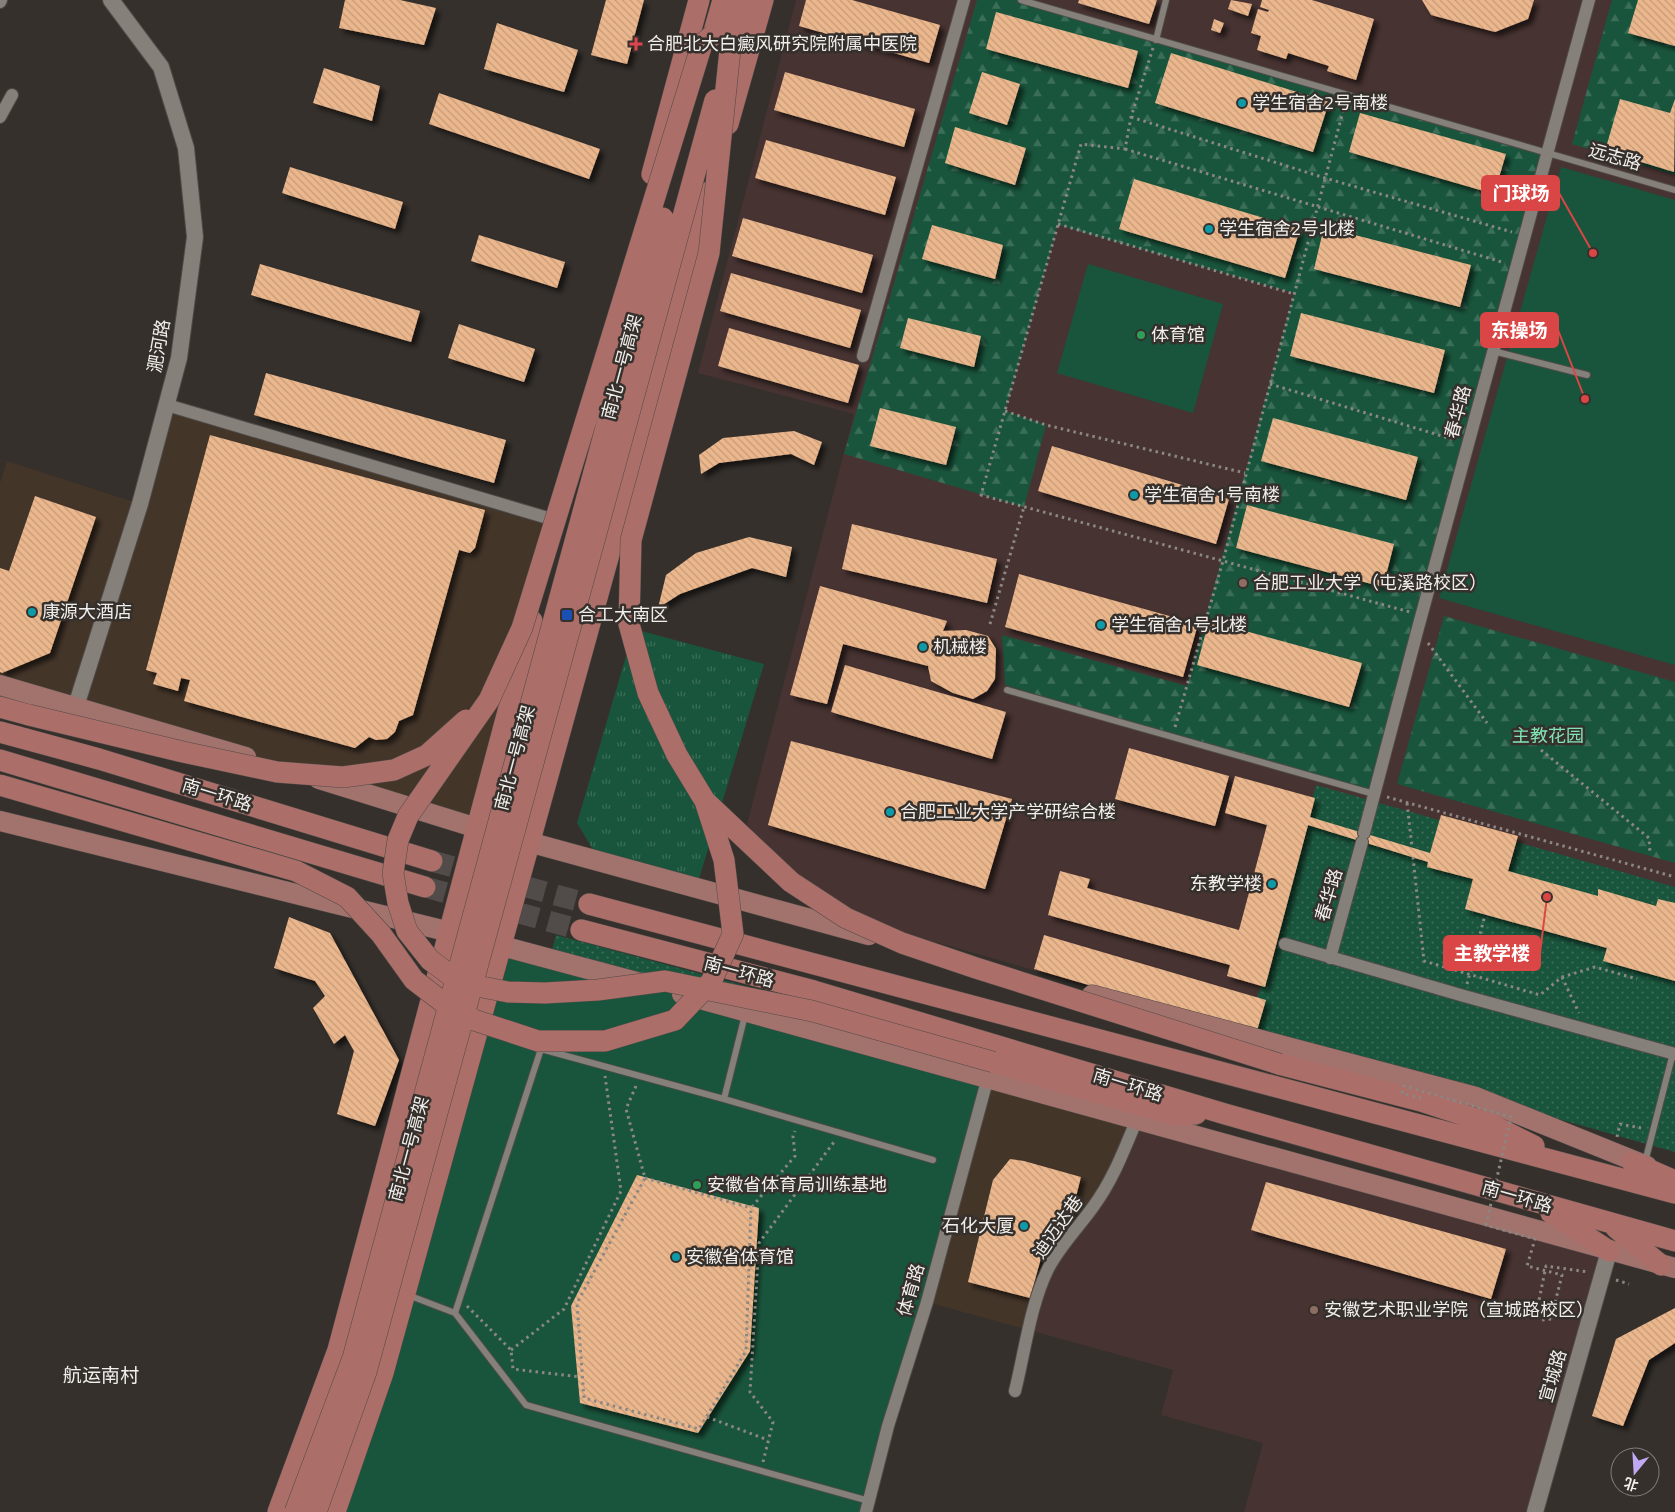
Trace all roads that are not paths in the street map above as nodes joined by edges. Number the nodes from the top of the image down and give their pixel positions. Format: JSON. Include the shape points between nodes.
{"nodes":[{"id":1,"x":111,"y":0,"type":"edge"},
{"id":2,"x":699,"y":0,"type":"edge"},
{"id":3,"x":722,"y":0,"type":"edge"},
{"id":4,"x":742,"y":0,"type":"edge"},
{"id":5,"x":763,"y":0,"type":"edge"},
{"id":6,"x":964,"y":0,"type":"edge"},
{"id":7,"x":1021,"y":0,"type":"edge"},
{"id":8,"x":1166,"y":0,"type":"edge"},
{"id":9,"x":1589,"y":0,"type":"edge"},
{"id":10,"x":722,"y":37,"type":"junction"},
{"id":11,"x":1156,"y":40,"type":"junction"},
{"id":12,"x":12,"y":95,"type":"dead end"},
{"id":13,"x":0,"y":117,"type":"edge"},
{"id":14,"x":1547,"y":153,"type":"junction"},
{"id":15,"x":1675,"y":190,"type":"edge"},
{"id":16,"x":1493,"y":351,"type":"junction"},
{"id":17,"x":863,"y":356,"type":"dead end"},
{"id":18,"x":1587,"y":375,"type":"dead end"},
{"id":19,"x":166,"y":405,"type":"junction"},
{"id":20,"x":558,"y":521,"type":"junction"},
{"id":21,"x":0,"y":685,"type":"edge"},
{"id":22,"x":1007,"y":690,"type":"dead end"},
{"id":23,"x":489,"y":700,"type":"junction"},
{"id":24,"x":76,"y":706,"type":"junction"},
{"id":25,"x":0,"y":707,"type":"edge"},
{"id":26,"x":0,"y":732,"type":"edge"},
{"id":27,"x":0,"y":760,"type":"edge"},
{"id":28,"x":0,"y":785,"type":"edge"},
{"id":29,"x":1374,"y":794,"type":"junction"},
{"id":30,"x":705,"y":801,"type":"junction"},
{"id":31,"x":0,"y":821,"type":"edge"},
{"id":32,"x":477,"y":828,"type":"junction"},
{"id":33,"x":529,"y":842,"type":"junction"},
{"id":34,"x":432,"y":861,"type":"tunnel mouth"},
{"id":35,"x":425,"y":886,"type":"tunnel mouth"},
{"id":36,"x":589,"y":904,"type":"tunnel mouth"},
{"id":37,"x":581,"y":930,"type":"tunnel mouth"},
{"id":38,"x":450,"y":932,"type":"junction"},
{"id":39,"x":1284,"y":944,"type":"dead end"},
{"id":40,"x":501,"y":946,"type":"junction"},
{"id":41,"x":1330,"y":958,"type":"junction"},
{"id":42,"x":746,"y":1011,"type":"junction"},
{"id":43,"x":1674,"y":1053,"type":"edge"},
{"id":44,"x":991,"y":1070,"type":"junction"},
{"id":45,"x":724,"y":1099,"type":"junction"},
{"id":46,"x":1225,"y":1114,"type":"junction"},
{"id":47,"x":1137,"y":1119,"type":"junction"},
{"id":48,"x":933,"y":1160,"type":"dead end"},
{"id":49,"x":1638,"y":1164,"type":"junction"},
{"id":50,"x":1574,"y":1166,"type":"junction"},
{"id":51,"x":1675,"y":1174,"type":"edge"},
{"id":52,"x":1675,"y":1181,"type":"edge"},
{"id":53,"x":1675,"y":1193,"type":"edge"},
{"id":54,"x":1532,"y":1201,"type":"junction"},
{"id":55,"x":1610,"y":1223,"type":"junction"},
{"id":56,"x":1675,"y":1241,"type":"edge"},
{"id":57,"x":1610,"y":1251,"type":"junction"},
{"id":58,"x":1668,"y":1266,"type":"edge"},
{"id":59,"x":404,"y":1294,"type":"junction"},
{"id":60,"x":455,"y":1313,"type":"junction"},
{"id":61,"x":1015,"y":1391,"type":"dead end"},
{"id":62,"x":868,"y":1506,"type":"edge"},
{"id":63,"x":278,"y":1512,"type":"edge"},
{"id":64,"x":295,"y":1512,"type":"edge"},
{"id":65,"x":316,"y":1512,"type":"edge"},
{"id":66,"x":335,"y":1512,"type":"edge"},
{"id":67,"x":1535,"y":1512,"type":"edge"}],
"edges":[{"from":1,"to":19,"type":"street","name":"淝河路","via":[[161,67],[186,148],[195,237],[179,358]]},
{"from":2,"to":20,"type":"highway"},
{"from":3,"to":10,"type":"highway","name":"南北一号高架"},
{"from":4,"to":10,"type":"highway","name":"南北一号高架"},
{"from":5,"to":33,"type":"highway"},
{"from":6,"to":17,"type":"street"},
{"from":7,"to":11,"type":"lane","name":"远志路"},
{"from":8,"to":11,"type":"lane"},
{"from":9,"to":14,"type":"street","name":"春华路"},
{"from":10,"to":23,"type":"highway","bridge":true,"via":[[702,44],[522,628]]},
{"from":10,"to":30,"type":"highway","bridge":true,"via":[[709,252],[631,540],[629,624],[648,693],[677,754]]},
{"from":10,"to":64,"type":"highway","name":"南北一号高架","bridge":true,"via":[[352,1358]]},
{"from":10,"to":65,"type":"highway","name":"南北一号高架","bridge":true,"via":[[366,1372]]},
{"from":11,"to":14,"type":"lane","name":"远志路"},
{"from":12,"to":13,"type":"street"},
{"from":14,"to":15,"type":"lane","name":"远志路"},
{"from":14,"to":16,"type":"street","name":"春华路"},
{"from":16,"to":18,"type":"lane"},
{"from":16,"to":29,"type":"street","name":"春华路"},
{"from":19,"to":20,"type":"street"},
{"from":19,"to":24,"type":"street","name":"淝河路","via":[[140,504]]},
{"from":20,"to":32,"type":"highway"},
{"from":21,"to":24,"type":"main road"},
{"from":22,"to":29,"type":"lane"},
{"from":23,"to":25,"type":"highway","bridge":true,"via":[[427,755],[394,770],[343,777],[277,772]]},
{"from":23,"to":44,"type":"highway","bridge":true,"via":[[408,816],[398,840],[393,873],[407,931],[430,960],[461,983],[508,992],[545,993],[665,981],[812,1011]]},
{"from":24,"to":32,"type":"main road"},
{"from":26,"to":34,"type":"highway","name":"南一环路"},
{"from":27,"to":35,"type":"highway","name":"南一环路"},
{"from":28,"to":30,"type":"highway","bridge":true,"via":[[296,871],[347,897],[414,980],[444,1003],[474,1020],[538,1041],[605,1041],[675,1020],[711,982],[733,934],[724,860]]},
{"from":29,"to":41,"type":"street","name":"春华路"},
{"from":30,"to":50,"type":"highway","bridge":true,"via":[[791,882],[846,918],[902,942],[1279,1064],[1421,1100],[1488,1123]]},
{"from":31,"to":38,"type":"main road"},
{"from":32,"to":33,"type":"main road"},
{"from":32,"to":38,"type":"highway"},
{"from":33,"to":40,"type":"highway"},
{"from":33,"to":49,"type":"main road","via":[[1476,1098]]},
{"from":36,"to":50,"type":"highway","name":"南一环路"},
{"from":37,"to":46,"type":"highway","name":"南一环路","via":[[814,991]]},
{"from":38,"to":40,"type":"main road"},
{"from":38,"to":63,"type":"highway","via":[[338,1350]]},
{"from":39,"to":41,"type":"street"},
{"from":40,"to":42,"type":"main road"},
{"from":40,"to":59,"type":"highway"},
{"from":41,"to":43,"type":"street"},
{"from":42,"to":44,"type":"main road"},
{"from":42,"to":45,"type":"lane"},
{"from":43,"to":49,"type":"lane"},
{"from":44,"to":46,"type":"highway","via":[[1174,1114]]},
{"from":44,"to":47,"type":"main road"},
{"from":44,"to":62,"type":"street","name":"体育路"},
{"from":45,"to":48,"type":"lane"},
{"from":45,"to":60,"type":"lane","via":[[541,1049]]},
{"from":46,"to":54,"type":"highway","name":"南一环路"},
{"from":47,"to":57,"type":"main road"},
{"from":47,"to":61,"type":"street","name":"迪迈达巷","via":[[1112,1178],[1048,1269]]},
{"from":49,"to":51,"type":"main road"},
{"from":49,"to":52,"type":"highway"},
{"from":50,"to":53,"type":"highway","name":"南一环路"},
{"from":54,"to":55,"type":"highway","name":"南一环路"},
{"from":54,"to":57,"type":"highway"},
{"from":55,"to":56,"type":"highway","name":"南一环路"},
{"from":55,"to":58,"type":"highway"},
{"from":57,"to":58,"type":"main road"},
{"from":57,"to":67,"type":"street","name":"宣城路"},
{"from":59,"to":60,"type":"lane"},
{"from":59,"to":66,"type":"highway","via":[[382,1373]]},
{"from":60,"to":62,"type":"lane","via":[[526,1405],[760,1470]]}]}
